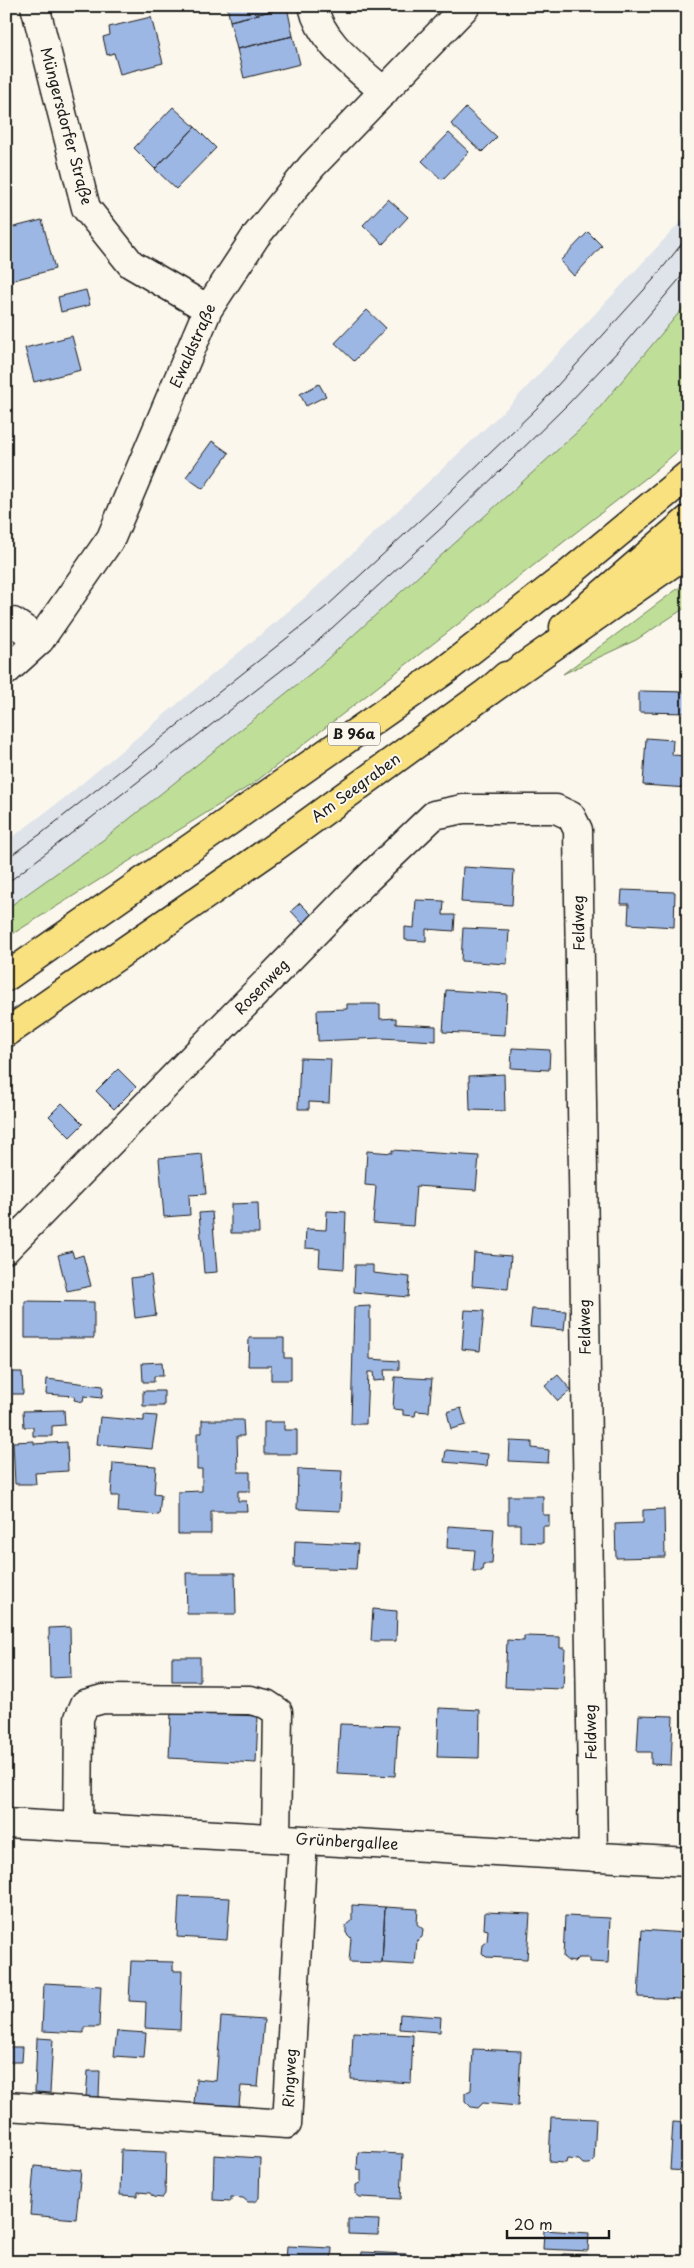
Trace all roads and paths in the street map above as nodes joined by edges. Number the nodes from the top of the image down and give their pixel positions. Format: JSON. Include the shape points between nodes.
{"nodes":[{"id":1,"x":35,"y":6,"type":"edge"},
{"id":2,"x":313,"y":6,"type":"edge"},
{"id":3,"x":466,"y":6,"type":"edge"},
{"id":4,"x":384,"y":92,"type":"junction"},
{"id":5,"x":208,"y":309,"type":"junction"},
{"id":6,"x":688,"y":475,"type":"edge"},
{"id":7,"x":688,"y":520,"type":"edge"},
{"id":8,"x":688,"y":552,"type":"edge"},
{"id":9,"x":6,"y":624,"type":"edge"},
{"id":10,"x":40,"y":640,"type":"junction"},
{"id":11,"x":6,"y":671,"type":"edge"},
{"id":12,"x":489,"y":691,"type":"junction"},
{"id":13,"x":556,"y":810,"type":"joint"},
{"id":14,"x":6,"y":976,"type":"edge"},
{"id":15,"x":6,"y":1033,"type":"edge"},
{"id":16,"x":6,"y":1249,"type":"edge"},
{"id":17,"x":6,"y":1823,"type":"edge"},
{"id":18,"x":78,"y":1827,"type":"junction"},
{"id":19,"x":290,"y":1839,"type":"junction"},
{"id":20,"x":593,"y":1857,"type":"junction"},
{"id":21,"x":688,"y":1862,"type":"edge"},
{"id":22,"x":6,"y":2106,"type":"edge"}],
"edges":[{"from":1,"to":5,"type":"street","name":"Müngersdorfer Straße","via":[[86,208],[131,264]]},
{"from":2,"to":4,"type":"street","via":[[319,26],[328,40]]},
{"from":3,"to":4,"type":"street","name":"Ewaldstraße"},
{"from":4,"to":5,"type":"street","name":"Ewaldstraße","via":[[312,166],[256,236]]},
{"from":5,"to":10,"type":"street","name":"Ewaldstraße","via":[[111,538]]},
{"from":6,"to":14,"type":"main road","number":"B 96a","via":[[444,671]]},
{"from":7,"to":12,"type":"main road","name":"Am Seegraben","number":"B 96a"},
{"from":8,"to":12,"type":"main road"},
{"from":9,"to":10,"type":"street","via":[[13,622]]},
{"from":10,"to":11,"type":"street","name":"Ewaldstraße"},
{"from":12,"to":15,"type":"main road","name":"Am Seegraben","number":"B 96a","via":[[272,850]]},
{"from":13,"to":16,"type":"street","name":"Rosenweg","via":[[463,809],[434,815],[366,880]]},
{"from":13,"to":20,"type":"street","name":"Feldweg","via":[[571,816],[578,830]]},
{"from":17,"to":18,"type":"street","name":"Grünbergallee"},
{"from":18,"to":19,"type":"street","name":"Grünbergallee"},
{"from":18,"to":19,"type":"street","via":[[79,1718],[85,1704],[103,1698],[250,1700],[266,1704],[278,1712]]},
{"from":19,"to":20,"type":"street","name":"Grünbergallee"},
{"from":19,"to":22,"type":"street","name":"Ringweg","via":[[287,2124]]},
{"from":20,"to":21,"type":"street","name":"Grünbergallee"}]}
